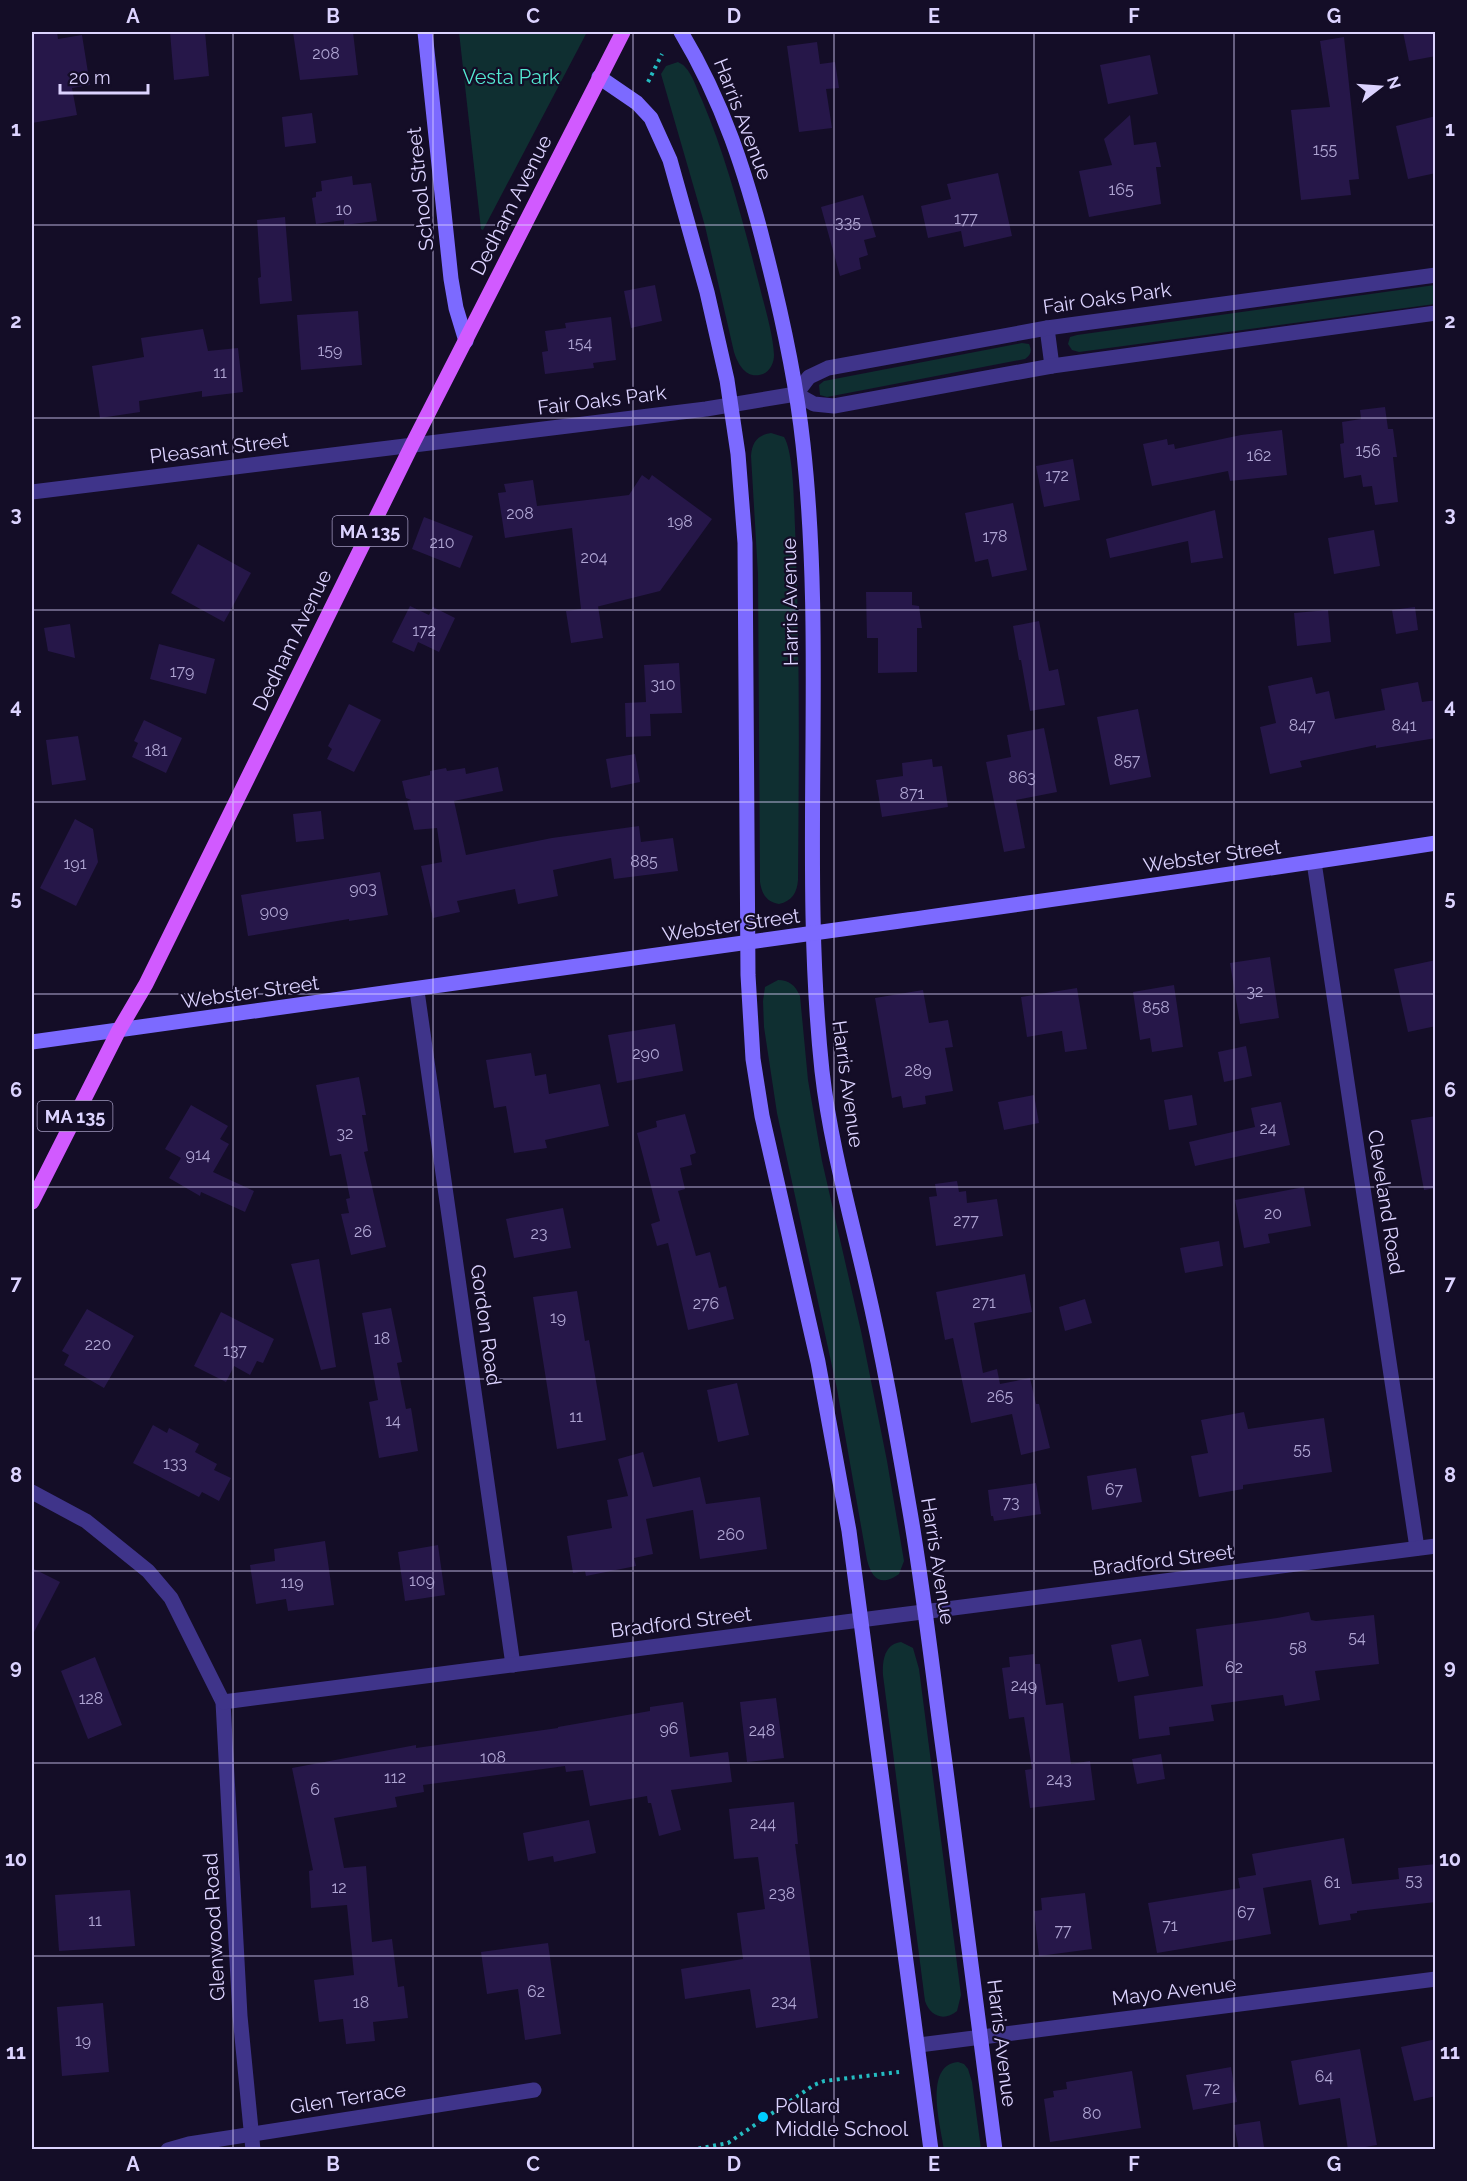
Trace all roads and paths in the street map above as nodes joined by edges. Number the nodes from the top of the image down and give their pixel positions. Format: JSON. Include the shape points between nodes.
{"nodes":[{"id":1,"x":425,"y":32,"type":"edge"},
{"id":2,"x":623,"y":32,"type":"edge"},
{"id":3,"x":681,"y":32,"type":"edge"},
{"id":4,"x":662,"y":54,"type":"dead end"},
{"id":5,"x":599,"y":77,"type":"junction"},
{"id":6,"x":646,"y":86,"type":"dead end"},
{"id":7,"x":1436,"y":275,"type":"edge"},
{"id":8,"x":1436,"y":312,"type":"edge"},
{"id":9,"x":1047,"y":328,"type":"junction"},
{"id":10,"x":466,"y":341,"type":"junction"},
{"id":11,"x":1052,"y":366,"type":"junction"},
{"id":12,"x":796,"y":394,"type":"junction"},
{"id":13,"x":731,"y":405,"type":"junction"},
{"id":14,"x":412,"y":444,"type":"junction"},
{"id":15,"x":32,"y":492,"type":"edge"},
{"id":16,"x":1436,"y":843,"type":"edge"},
{"id":17,"x":1314,"y":862,"type":"junction"},
{"id":18,"x":813,"y":934,"type":"junction"},
{"id":19,"x":749,"y":944,"type":"junction"},
{"id":20,"x":417,"y":991,"type":"junction"},
{"id":21,"x":119,"y":1030,"type":"junction"},
{"id":22,"x":32,"y":1042,"type":"edge"},
{"id":23,"x":32,"y":1202,"type":"edge"},
{"id":24,"x":32,"y":1492,"type":"edge"},
{"id":25,"x":1436,"y":1546,"type":"edge"},
{"id":26,"x":1417,"y":1548,"type":"junction"},
{"id":27,"x":925,"y":1611,"type":"junction"},
{"id":28,"x":862,"y":1620,"type":"junction"},
{"id":29,"x":513,"y":1665,"type":"junction"},
{"id":30,"x":223,"y":1702,"type":"junction"},
{"id":31,"x":1436,"y":1979,"type":"edge"},
{"id":32,"x":980,"y":2037,"type":"junction"},
{"id":33,"x":919,"y":2045,"type":"junction"},
{"id":34,"x":922,"y":2070,"type":"junction"},
{"id":35,"x":534,"y":2090,"type":"dead end"},
{"id":36,"x":252,"y":2142,"type":"edge"},
{"id":37,"x":168,"y":2150,"type":"edge"},
{"id":38,"x":691,"y":2150,"type":"edge"},
{"id":39,"x":931,"y":2150,"type":"edge"},
{"id":40,"x":995,"y":2150,"type":"edge"}],
"edges":[{"from":1,"to":10,"type":"street","name":"School Street","via":[[451,279]]},
{"from":2,"to":5,"type":"main road","name":"Dedham Avenue","number":"MA 135"},
{"from":3,"to":12,"type":"street","name":"Harris Avenue","via":[[717,99],[742,166],[790,354]]},
{"from":4,"to":6,"type":"path"},
{"from":5,"to":10,"type":"main road","name":"Dedham Avenue","number":"MA 135"},
{"from":5,"to":13,"type":"street","via":[[637,103],[651,118],[670,160],[714,320]]},
{"from":7,"to":9,"type":"street","name":"Fair Oaks Park"},
{"from":8,"to":11,"type":"street"},
{"from":9,"to":11,"type":"street"},
{"from":9,"to":12,"type":"street","name":"Fair Oaks Park","via":[[828,368],[810,377]]},
{"from":10,"to":14,"type":"main road","name":"Dedham Avenue","number":"MA 135"},
{"from":11,"to":12,"type":"street","via":[[834,406],[813,404]]},
{"from":12,"to":13,"type":"street","name":"Fair Oaks Park"},
{"from":12,"to":18,"type":"street","name":"Harris Avenue","via":[[810,538]]},
{"from":13,"to":14,"type":"street","name":"Fair Oaks Park"},
{"from":13,"to":19,"type":"street","via":[[745,543]]},
{"from":14,"to":15,"type":"street","name":"Pleasant Street"},
{"from":14,"to":21,"type":"main road","name":"Dedham Avenue","number":"MA 135","via":[[146,984]]},
{"from":16,"to":17,"type":"street","name":"Webster Street"},
{"from":17,"to":18,"type":"street","name":"Webster Street"},
{"from":17,"to":26,"type":"street","name":"Cleveland Road"},
{"from":18,"to":19,"type":"street","name":"Webster Street"},
{"from":18,"to":27,"type":"street","name":"Harris Avenue","via":[[828,1110],[885,1371]]},
{"from":19,"to":20,"type":"street","name":"Webster Street"},
{"from":19,"to":28,"type":"street","via":[[749,1002],[757,1088],[829,1417]]},
{"from":20,"to":21,"type":"street","name":"Webster Street"},
{"from":20,"to":29,"type":"street","name":"Gordon Road"},
{"from":21,"to":22,"type":"street","name":"Webster Street"},
{"from":21,"to":23,"type":"main road","name":"Dedham Avenue","number":"MA 135"},
{"from":24,"to":30,"type":"street","via":[[86,1521],[148,1571],[171,1598]]},
{"from":25,"to":26,"type":"street","name":"Bradford Street"},
{"from":26,"to":27,"type":"street","name":"Bradford Street"},
{"from":27,"to":28,"type":"street","name":"Bradford Street"},
{"from":27,"to":32,"type":"street","name":"Harris Avenue"},
{"from":28,"to":29,"type":"street","name":"Bradford Street"},
{"from":28,"to":33,"type":"street"},
{"from":29,"to":30,"type":"street","name":"Bradford Street"},
{"from":30,"to":36,"type":"street","name":"Glenwood Road"},
{"from":31,"to":32,"type":"street","name":"Mayo Avenue"},
{"from":32,"to":33,"type":"street","name":"Mayo Avenue"},
{"from":32,"to":40,"type":"street","name":"Harris Avenue"},
{"from":33,"to":34,"type":"street"},
{"from":34,"to":38,"type":"path","via":[[824,2081],[728,2143]]},
{"from":34,"to":39,"type":"street"},
{"from":35,"to":36,"type":"street","name":"Glen Terrace"},
{"from":36,"to":37,"type":"street","name":"Glen Terrace","via":[[189,2144]]}]}
